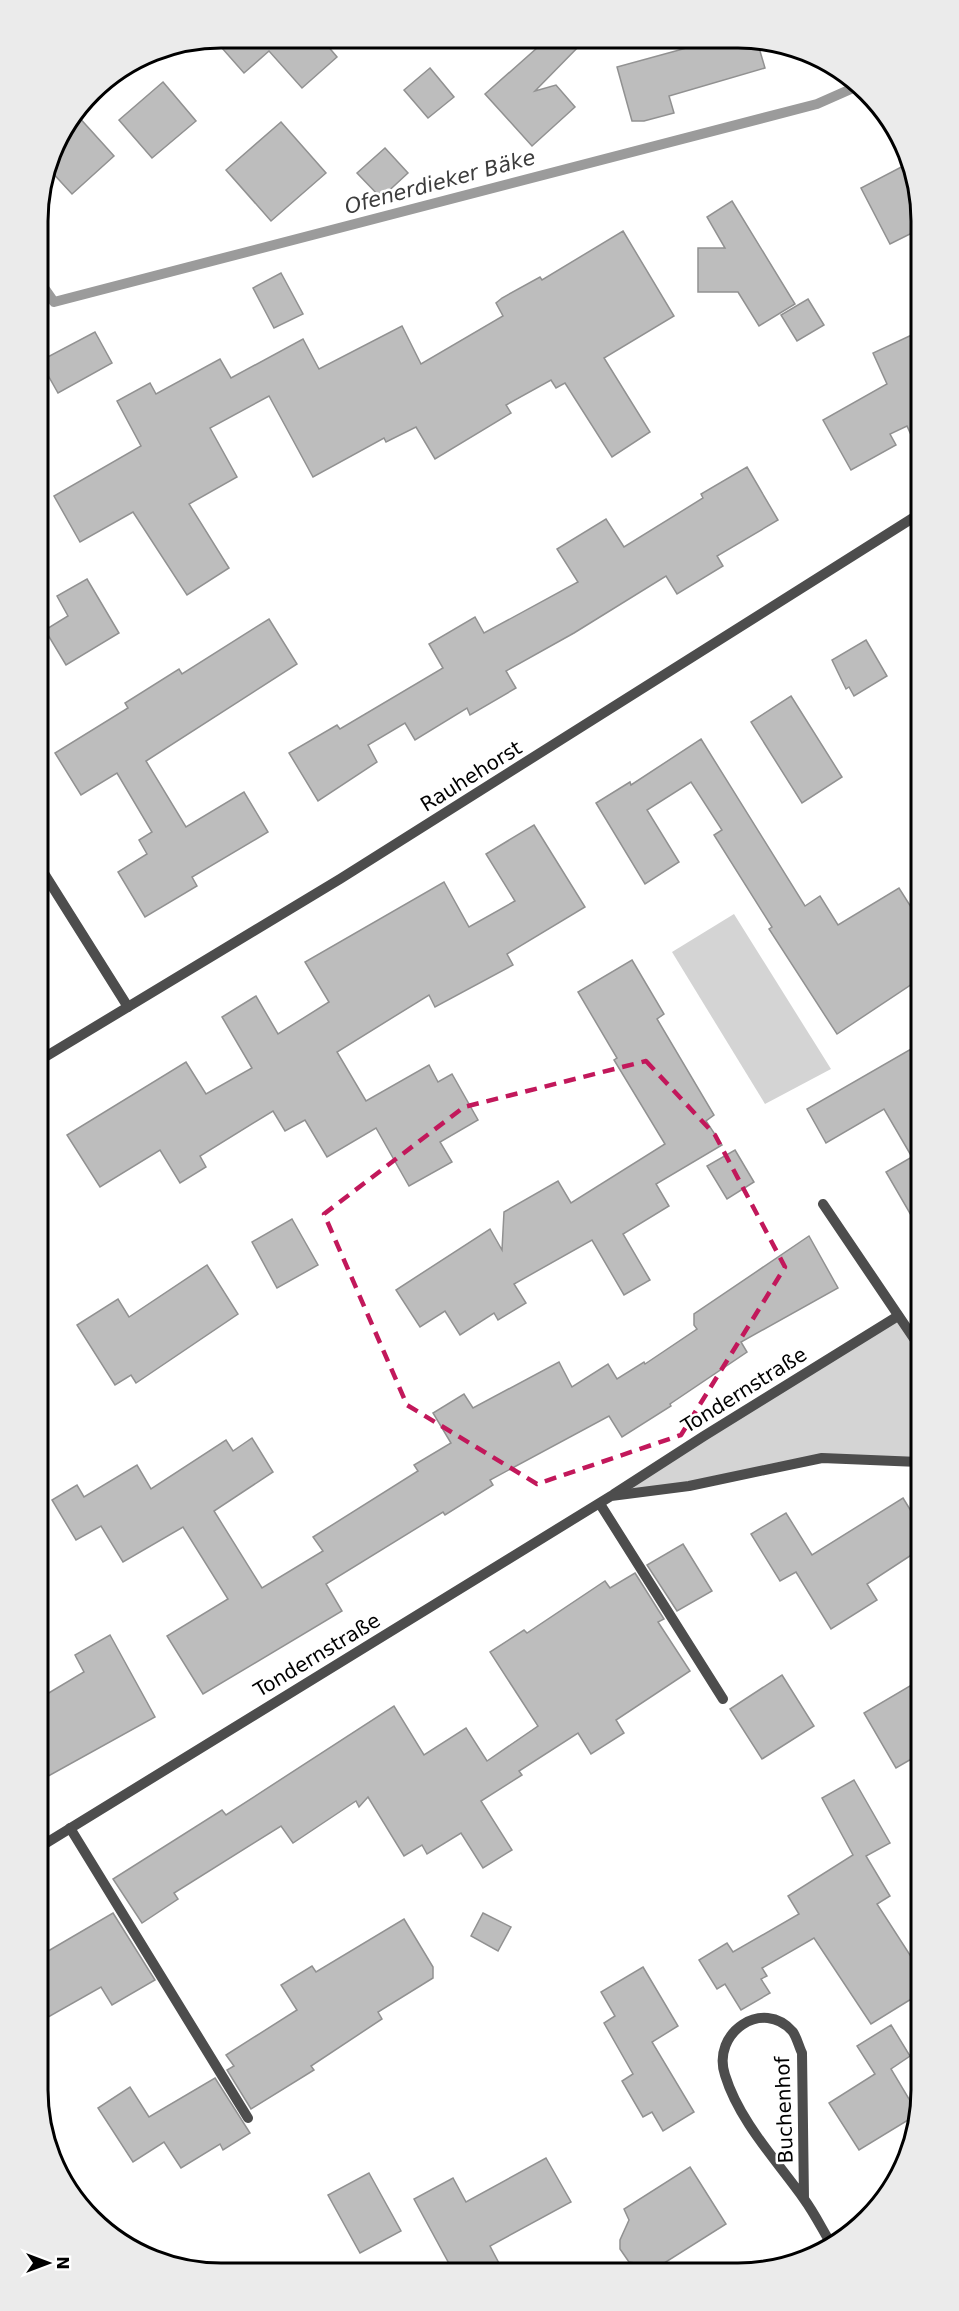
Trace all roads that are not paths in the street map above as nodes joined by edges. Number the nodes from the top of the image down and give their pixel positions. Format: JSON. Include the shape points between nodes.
{"nodes":[{"id":1,"x":911,"y":519,"type":"edge"},
{"id":2,"x":48,"y":880,"type":"edge"},
{"id":3,"x":128,"y":1007,"type":"junction"},
{"id":4,"x":48,"y":1055,"type":"edge"},
{"id":5,"x":823,"y":1204,"type":"dead end"},
{"id":6,"x":898,"y":1316,"type":"junction"},
{"id":7,"x":911,"y":1335,"type":"edge"},
{"id":8,"x":911,"y":1462,"type":"edge"},
{"id":9,"x":611,"y":1496,"type":"junction"},
{"id":10,"x":600,"y":1504,"type":"junction"},
{"id":11,"x":723,"y":1699,"type":"dead end"},
{"id":12,"x":70,"y":1828,"type":"junction"},
{"id":13,"x":48,"y":1842,"type":"edge"},
{"id":14,"x":248,"y":2118,"type":"dead end"},
{"id":15,"x":804,"y":2199,"type":"junction"},
{"id":16,"x":828,"y":2238,"type":"edge"}],
"edges":[{"from":1,"to":3,"type":"street","name":"Rauhehorst","via":[[340,879]]},
{"from":2,"to":3,"type":"street"},
{"from":3,"to":4,"type":"street","name":"Rauhehorst"},
{"from":5,"to":6,"type":"street"},
{"from":6,"to":7,"type":"street"},
{"from":6,"to":9,"type":"street","name":"Tondernstraße"},
{"from":8,"to":9,"type":"street","name":"Tondernstraße","via":[[822,1458],[689,1486]]},
{"from":9,"to":10,"type":"street","name":"Tondernstraße"},
{"from":10,"to":11,"type":"street"},
{"from":10,"to":12,"type":"street","name":"Tondernstraße"},
{"from":12,"to":13,"type":"street","name":"Tondernstraße"},
{"from":12,"to":14,"type":"street"},
{"from":15,"to":15,"type":"street","name":"Buchenhof","via":[[741,2109],[724,2075],[722,2050],[731,2032],[753,2018],[778,2020],[794,2033],[802,2054]]},
{"from":15,"to":16,"type":"street","name":"Buchenhof"}]}
